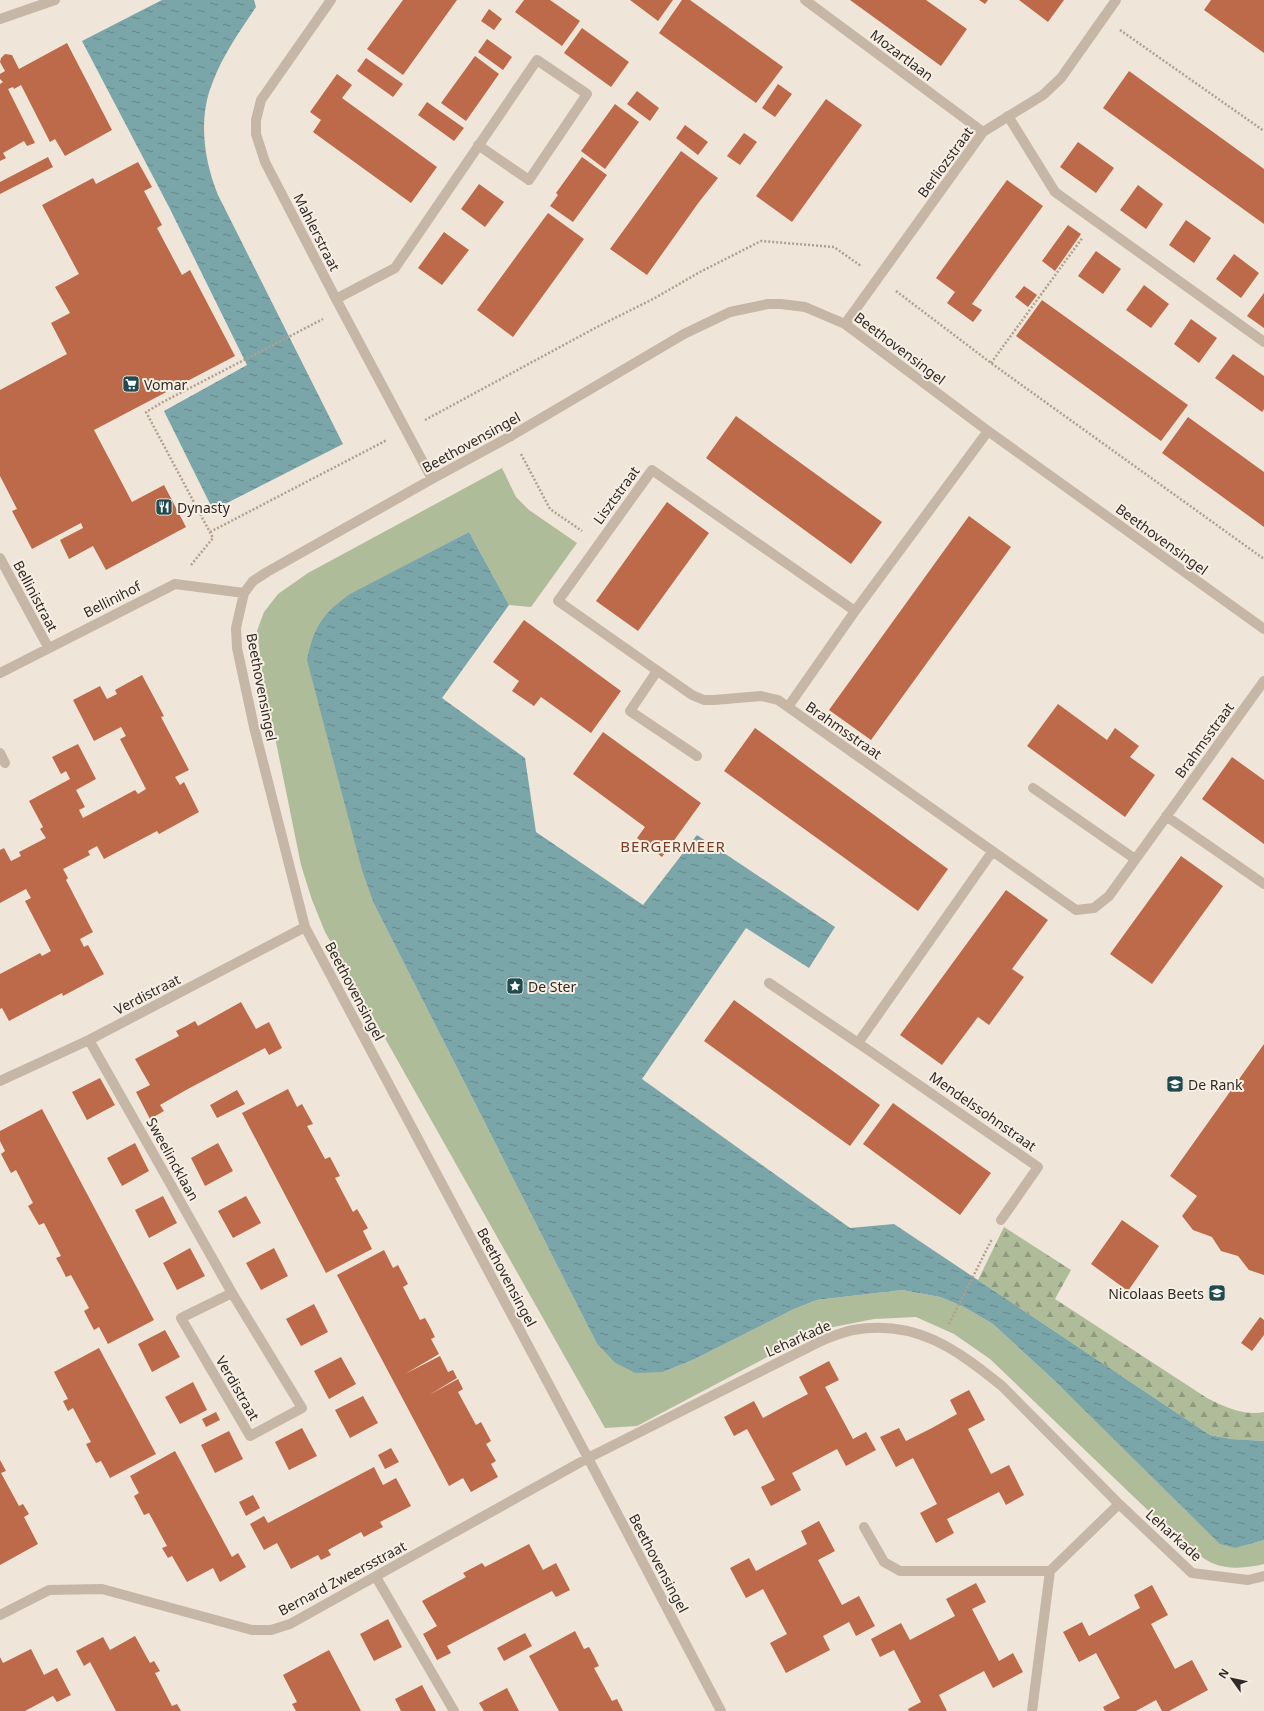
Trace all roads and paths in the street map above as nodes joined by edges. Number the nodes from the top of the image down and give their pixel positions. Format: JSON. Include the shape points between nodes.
{"nodes":[{"id":1,"x":55,"y":0,"type":"edge"},
{"id":2,"x":331,"y":0,"type":"edge"},
{"id":3,"x":805,"y":0,"type":"edge"},
{"id":4,"x":1116,"y":0,"type":"edge"},
{"id":5,"x":1103,"y":18,"type":"junction"},
{"id":6,"x":0,"y":19,"type":"edge"},
{"id":7,"x":1008,"y":116,"type":"junction"},
{"id":8,"x":1264,"y":131,"type":"edge"},
{"id":9,"x":983,"y":132,"type":"junction"},
{"id":10,"x":478,"y":145,"type":"junction"},
{"id":11,"x":1095,"y":221,"type":"junction"},
{"id":12,"x":878,"y":278,"type":"junction"},
{"id":13,"x":336,"y":299,"type":"junction"},
{"id":14,"x":341,"y":309,"type":"junction"},
{"id":15,"x":845,"y":324,"type":"junction"},
{"id":16,"x":1264,"y":342,"type":"edge"},
{"id":17,"x":991,"y":363,"type":"junction"},
{"id":18,"x":406,"y":430,"type":"junction"},
{"id":19,"x":988,"y":431,"type":"junction"},
{"id":20,"x":511,"y":436,"type":"junction"},
{"id":21,"x":432,"y":479,"type":"junction"},
{"id":22,"x":210,"y":532,"type":"junction"},
{"id":23,"x":599,"y":542,"type":"junction"},
{"id":24,"x":0,"y":558,"type":"edge"},
{"id":25,"x":1264,"y":559,"type":"edge"},
{"id":26,"x":175,"y":584,"type":"junction"},
{"id":27,"x":244,"y":593,"type":"junction"},
{"id":28,"x":855,"y":611,"type":"junction"},
{"id":29,"x":1264,"y":629,"type":"edge"},
{"id":30,"x":48,"y":647,"type":"junction"},
{"id":31,"x":656,"y":671,"type":"junction"},
{"id":32,"x":0,"y":673,"type":"edge"},
{"id":33,"x":1264,"y":681,"type":"edge"},
{"id":34,"x":788,"y":707,"type":"junction"},
{"id":35,"x":0,"y":753,"type":"edge"},
{"id":36,"x":696,"y":756,"type":"dead end"},
{"id":37,"x":5,"y":763,"type":"dead end"},
{"id":38,"x":1033,"y":788,"type":"dead end"},
{"id":39,"x":1166,"y":816,"type":"junction"},
{"id":40,"x":992,"y":852,"type":"junction"},
{"id":41,"x":1134,"y":859,"type":"junction"},
{"id":42,"x":1264,"y":884,"type":"edge"},
{"id":43,"x":305,"y":928,"type":"junction"},
{"id":44,"x":769,"y":983,"type":"dead end"},
{"id":45,"x":89,"y":1040,"type":"junction"},
{"id":46,"x":858,"y":1043,"type":"junction"},
{"id":47,"x":0,"y":1081,"type":"edge"},
{"id":48,"x":1001,"y":1220,"type":"joint"},
{"id":49,"x":232,"y":1293,"type":"junction"},
{"id":50,"x":957,"y":1308,"type":"dead end"},
{"id":51,"x":588,"y":1458,"type":"junction"},
{"id":52,"x":1119,"y":1504,"type":"junction"},
{"id":53,"x":864,"y":1526,"type":"dead end"},
{"id":54,"x":1050,"y":1571,"type":"junction"},
{"id":55,"x":1264,"y":1576,"type":"edge"},
{"id":56,"x":376,"y":1577,"type":"junction"},
{"id":57,"x":0,"y":1615,"type":"edge"},
{"id":58,"x":454,"y":1711,"type":"edge"},
{"id":59,"x":721,"y":1711,"type":"edge"},
{"id":60,"x":1032,"y":1711,"type":"edge"}],
"edges":[{"from":1,"to":6,"type":"street"},
{"from":2,"to":13,"type":"street","name":"Mahlerstraat","via":[[261,100],[256,120],[256,134],[265,162]]},
{"from":3,"to":9,"type":"street","name":"Mozartlaan"},
{"from":4,"to":5,"type":"street","name":"Berliozstraat"},
{"from":5,"to":7,"type":"street","name":"Berliozstraat","via":[[1061,78],[1043,95]]},
{"from":5,"to":8,"type":"path"},
{"from":7,"to":9,"type":"street","name":"Berliozstraat"},
{"from":7,"to":11,"type":"street","via":[[1055,192]]},
{"from":9,"to":12,"type":"street","name":"Berliozstraat"},
{"from":10,"to":10,"type":"street","via":[[537,60],[587,94],[529,180]]},
{"from":10,"to":13,"type":"street","via":[[395,268]]},
{"from":11,"to":16,"type":"street"},
{"from":11,"to":17,"type":"path"},
{"from":12,"to":15,"type":"street","name":"Berliozstraat"},
{"from":12,"to":17,"type":"path"},
{"from":12,"to":18,"type":"path","via":[[834,247],[761,241]]},
{"from":13,"to":14,"type":"street","name":"Mahlerstraat"},
{"from":14,"to":18,"type":"street","name":"Mahlerstraat"},
{"from":14,"to":22,"type":"path","via":[[146,412]]},
{"from":15,"to":19,"type":"street","name":"Beethovensingel"},
{"from":15,"to":20,"type":"street","name":"Beethovensingel","via":[[804,307],[782,304],[768,304],[730,312],[684,334]]},
{"from":17,"to":25,"type":"path"},
{"from":18,"to":21,"type":"street","name":"Mahlerstraat"},
{"from":18,"to":22,"type":"path"},
{"from":19,"to":28,"type":"street","name":"Brahmsstraat"},
{"from":19,"to":29,"type":"street","name":"Beethovensingel"},
{"from":20,"to":21,"type":"street","name":"Beethovensingel"},
{"from":20,"to":23,"type":"path","via":[[550,509]]},
{"from":21,"to":27,"type":"street","name":"Beethovensingel","via":[[267,572],[253,582]]},
{"from":22,"to":26,"type":"path","via":[[213,538]]},
{"from":23,"to":28,"type":"street","name":"Lisztstraat","via":[[652,470]]},
{"from":23,"to":31,"type":"street","name":"Lisztstraat","via":[[558,601]]},
{"from":24,"to":30,"type":"street","name":"Bellinistraat"},
{"from":26,"to":27,"type":"street"},
{"from":26,"to":30,"type":"street","name":"Bellinihof"},
{"from":27,"to":43,"type":"street","name":"Beethovensingel","via":[[236,628],[237,648],[254,727]]},
{"from":28,"to":34,"type":"street","name":"Brahmsstraat"},
{"from":30,"to":32,"type":"street","name":"Bellinihof"},
{"from":31,"to":34,"type":"street","name":"Lisztstraat","via":[[704,700],[762,696],[778,700]]},
{"from":31,"to":36,"type":"street","via":[[630,711]]},
{"from":33,"to":39,"type":"street","name":"Brahmsstraat"},
{"from":34,"to":40,"type":"street","name":"Brahmsstraat"},
{"from":35,"to":37,"type":"street"},
{"from":38,"to":41,"type":"street"},
{"from":39,"to":41,"type":"street","name":"Brahmsstraat"},
{"from":39,"to":42,"type":"street"},
{"from":40,"to":41,"type":"street","name":"Brahmsstraat","via":[[1076,910],[1094,908],[1109,896]]},
{"from":40,"to":46,"type":"street"},
{"from":43,"to":45,"type":"street","name":"Verdistraat"},
{"from":43,"to":51,"type":"street","name":"Beethovensingel"},
{"from":44,"to":46,"type":"street","name":"Mendelssohnstraat"},
{"from":45,"to":47,"type":"street","name":"Verdistraat"},
{"from":45,"to":49,"type":"street","name":"Sweelincklaan"},
{"from":46,"to":48,"type":"street","name":"Mendelssohnstraat","via":[[1038,1166]]},
{"from":48,"to":50,"type":"path"},
{"from":49,"to":49,"type":"street","name":"Verdistraat","via":[[181,1318],[250,1436],[302,1408]]},
{"from":51,"to":52,"type":"street","name":"Leharkade","via":[[821,1341],[853,1330],[905,1330],[946,1344],[1002,1386]]},
{"from":51,"to":56,"type":"street","name":"Bernard Zweersstraat"},
{"from":51,"to":59,"type":"street","name":"Beethovensingel"},
{"from":52,"to":54,"type":"street"},
{"from":52,"to":55,"type":"street","name":"Leharkade","via":[[1192,1573],[1248,1580]]},
{"from":53,"to":54,"type":"street","via":[[884,1562],[900,1571]]},
{"from":54,"to":60,"type":"street"},
{"from":56,"to":57,"type":"street","name":"Bernard Zweersstraat","via":[[290,1624],[271,1630],[252,1630],[102,1589],[49,1590]]},
{"from":56,"to":58,"type":"street"}]}
